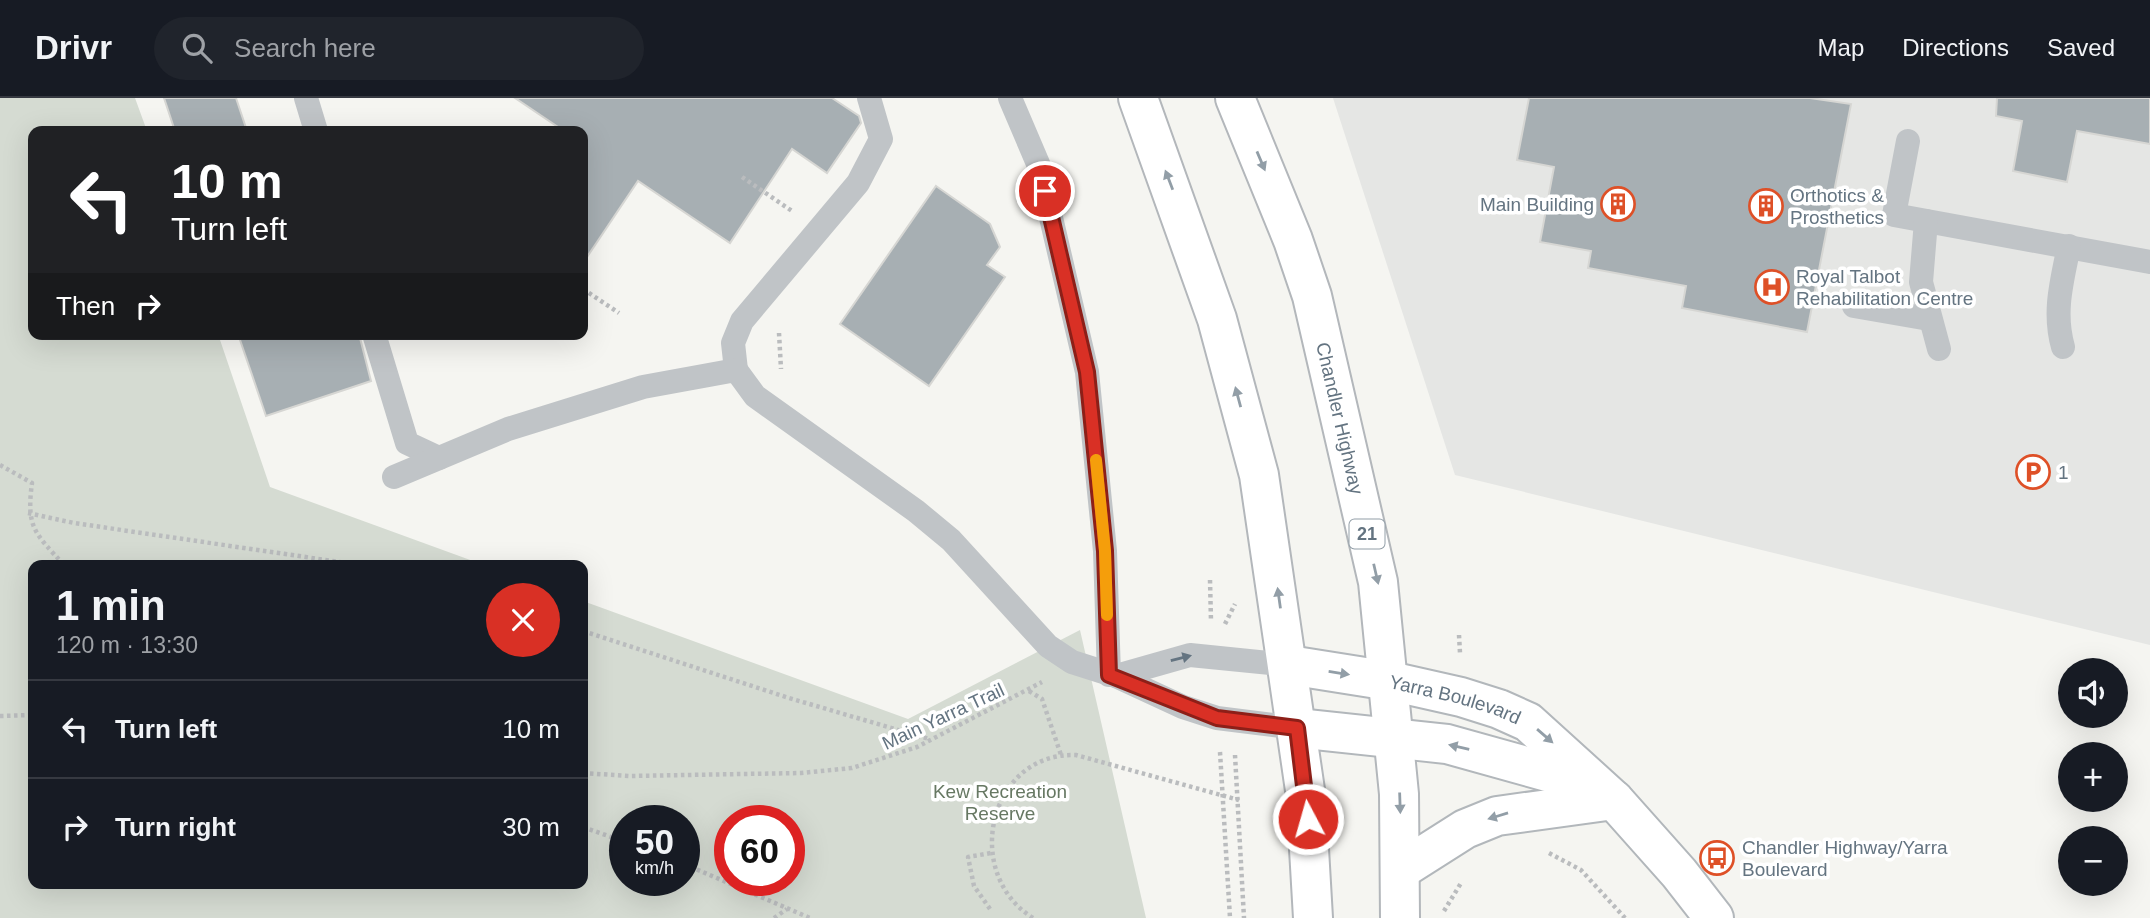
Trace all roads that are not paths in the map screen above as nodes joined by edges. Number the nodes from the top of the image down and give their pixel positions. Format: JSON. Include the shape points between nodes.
{"nodes":[{"id":1,"x":306,"y":98,"type":"edge"},
{"id":2,"x":869,"y":98,"type":"edge"},
{"id":3,"x":1010,"y":98,"type":"edge"},
{"id":4,"x":1138,"y":98,"type":"edge"},
{"id":5,"x":1235,"y":98,"type":"edge"},
{"id":6,"x":314,"y":126,"type":"edge"},
{"id":7,"x":1908,"y":141,"type":"dead end"},
{"id":8,"x":1926,"y":221,"type":"junction"},
{"id":9,"x":2069,"y":246,"type":"junction"},
{"id":10,"x":2150,"y":262,"type":"edge"},
{"id":11,"x":1854,"y":306,"type":"dead end"},
{"id":12,"x":1928,"y":319,"type":"junction"},
{"id":13,"x":376,"y":340,"type":"edge"},
{"id":14,"x":2063,"y":347,"type":"dead end"},
{"id":15,"x":1939,"y":349,"type":"dead end"},
{"id":16,"x":736,"y":370,"type":"junction"},
{"id":17,"x":439,"y":458,"type":"junction"},
{"id":18,"x":394,"y":477,"type":"dead end"},
{"id":19,"x":1289,"y":665,"type":"junction"},
{"id":20,"x":1112,"y":676,"type":"junction"},
{"id":21,"x":1390,"y":681,"type":"junction"},
{"id":22,"x":1297,"y":728,"type":"junction"},
{"id":23,"x":1395,"y":738,"type":"junction"},
{"id":24,"x":1605,"y":793,"type":"junction"},
{"id":25,"x":1402,"y":869,"type":"junction"},
{"id":26,"x":1313,"y":918,"type":"edge"},
{"id":27,"x":1400,"y":918,"type":"edge"},
{"id":28,"x":1714,"y":918,"type":"edge"}],
"edges":[{"from":1,"to":6,"type":"lane"},
{"from":2,"to":16,"type":"lane","via":[[881,139],[858,183],[742,320],[733,343]]},
{"from":3,"to":20,"type":"lane","via":[[1039,166],[1087,372]]},
{"from":19,"to":4,"type":"main road","one_way":true,"via":[[1259,475],[1244,418],[1197,257]]},
{"from":5,"to":21,"type":"main road","name":"Chandler Highway","number":"21","one_way":true,"via":[[1312,296],[1378,582]]},
{"from":7,"to":8,"type":"lane","via":[[1894,215]]},
{"from":8,"to":9,"type":"lane"},
{"from":8,"to":12,"type":"lane","via":[[1921,282]]},
{"from":9,"to":10,"type":"lane"},
{"from":9,"to":14,"type":"lane","via":[[2057,304]]},
{"from":11,"to":12,"type":"lane"},
{"from":12,"to":15,"type":"lane"},
{"from":13,"to":17,"type":"lane","via":[[407,443]]},
{"from":16,"to":17,"type":"lane","via":[[643,387],[508,429]]},
{"from":16,"to":20,"type":"lane","via":[[755,396],[951,540],[1048,646],[1072,662]]},
{"from":17,"to":18,"type":"lane"},
{"from":20,"to":19,"type":"lane","one_way":true,"via":[[1190,655]]},
{"from":19,"to":21,"type":"main road","name":"Yarra Boulevard","one_way":true},
{"from":19,"to":22,"type":"main road"},
{"from":20,"to":22,"type":"lane","via":[[1217,718]]},
{"from":21,"to":23,"type":"main road","name":"Chandler Highway","number":"21"},
{"from":21,"to":24,"type":"main road","name":"Yarra Boulevard","one_way":true,"via":[[1514,715],[1542,733]]},
{"from":22,"to":23,"type":"main road"},
{"from":22,"to":26,"type":"main road","via":[[1307,797]]},
{"from":24,"to":23,"type":"main road","one_way":true,"via":[[1463,748]]},
{"from":23,"to":25,"type":"main road","name":"Chandler Highway","number":"21","one_way":true},
{"from":24,"to":25,"type":"main road","one_way":true,"via":[[1497,816],[1465,829]]},
{"from":24,"to":28,"type":"main road","name":"Yarra Boulevard"},
{"from":25,"to":27,"type":"main road","name":"Chandler Highway","number":"21"}]}
